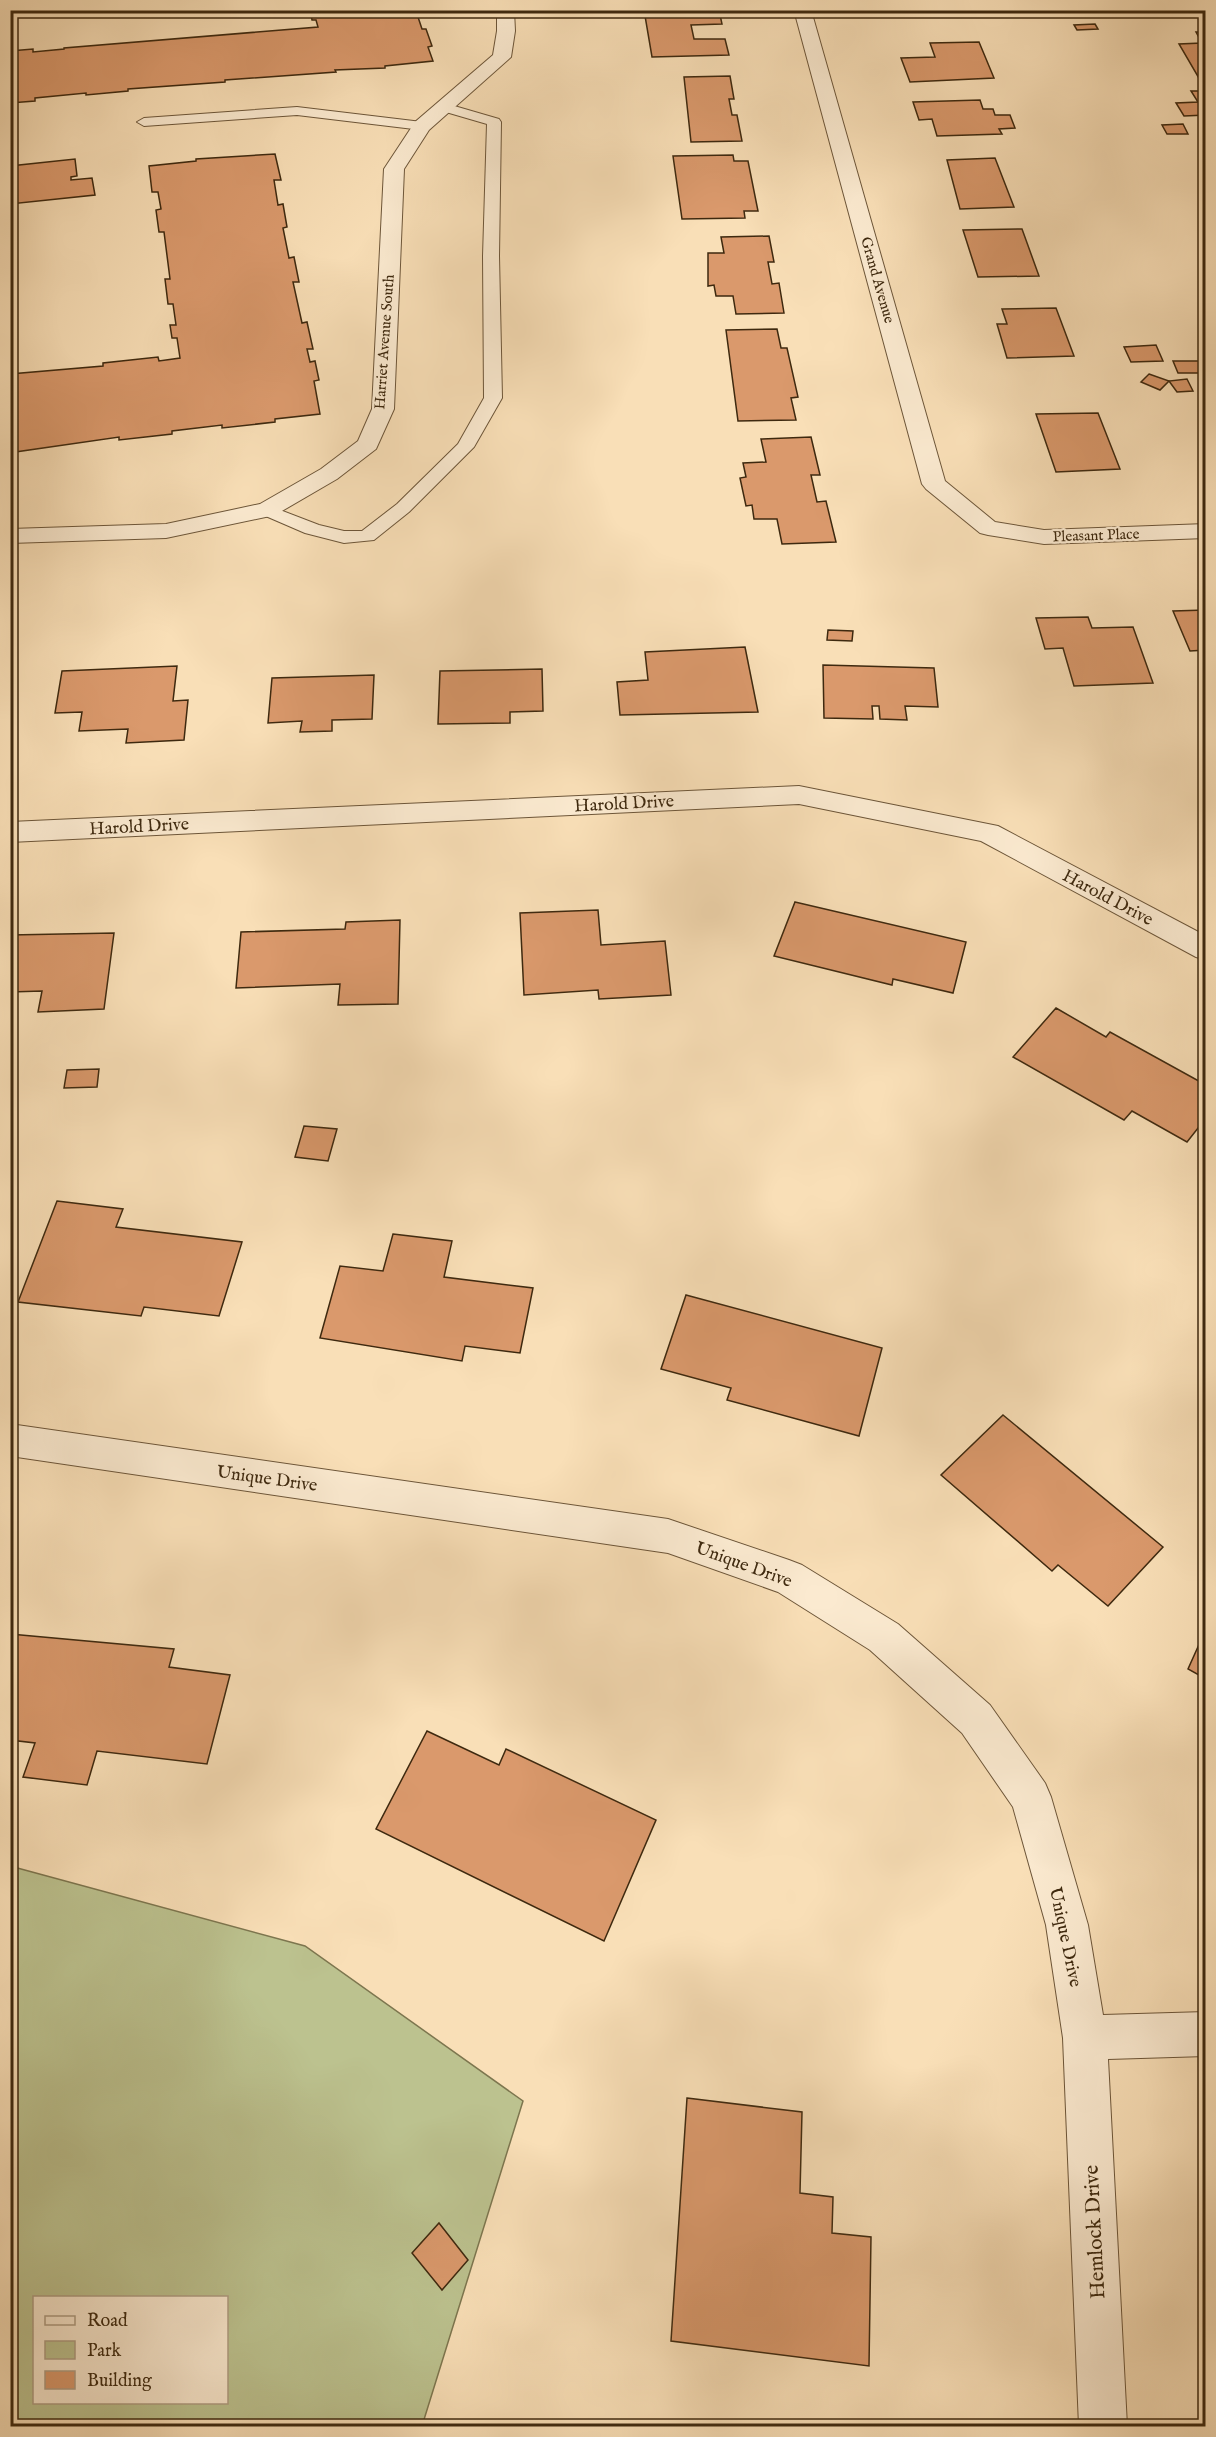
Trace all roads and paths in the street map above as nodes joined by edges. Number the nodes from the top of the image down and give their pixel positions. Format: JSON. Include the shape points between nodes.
{"nodes":[{"id":1,"x":505,"y":10,"type":"edge"},
{"id":2,"x":802,"y":10,"type":"edge"},
{"id":3,"x":444,"y":107,"type":"junction"},
{"id":4,"x":144,"y":122,"type":"dead end"},
{"id":5,"x":422,"y":126,"type":"junction"},
{"id":6,"x":267,"y":510,"type":"junction"},
{"id":7,"x":988,"y":528,"type":"joint"},
{"id":8,"x":1206,"y":531,"type":"edge"},
{"id":9,"x":10,"y":536,"type":"edge"},
{"id":10,"x":10,"y":832,"type":"edge"},
{"id":11,"x":1206,"y":949,"type":"edge"},
{"id":12,"x":10,"y":1440,"type":"edge"},
{"id":13,"x":1206,"y":2034,"type":"edge"},
{"id":14,"x":1085,"y":2038,"type":"junction"},
{"id":15,"x":1103,"y":2427,"type":"edge"}],
"edges":[{"from":1,"to":3,"type":"street","name":"Harriet Avenue South","via":[[502,57]]},
{"from":2,"to":7,"type":"street","name":"Grand Avenue","via":[[934,484]]},
{"from":3,"to":5,"type":"street","name":"Harriet Avenue South"},
{"from":3,"to":6,"type":"lane","via":[[494,122],[493,398],[465,447],[403,508],[366,536],[333,535]]},
{"from":4,"to":5,"type":"lane","via":[[297,111]]},
{"from":5,"to":6,"type":"street","name":"Harriet Avenue South","via":[[394,169],[382,409],[368,444],[329,474]]},
{"from":6,"to":9,"type":"street","name":"Harriet Avenue South","via":[[166,531]]},
{"from":7,"to":8,"type":"street","name":"Pleasant Place","via":[[1044,537]]},
{"from":10,"to":11,"type":"street","name":"Harold Drive","via":[[799,795],[988,833]]},
{"from":12,"to":14,"type":"street","name":"Unique Drive","via":[[668,1536],[789,1578],[884,1637],[976,1719],[1031,1797],[1067,1925]]},
{"from":13,"to":14,"type":"street"},
{"from":14,"to":15,"type":"street","name":"Hemlock Drive"}]}
